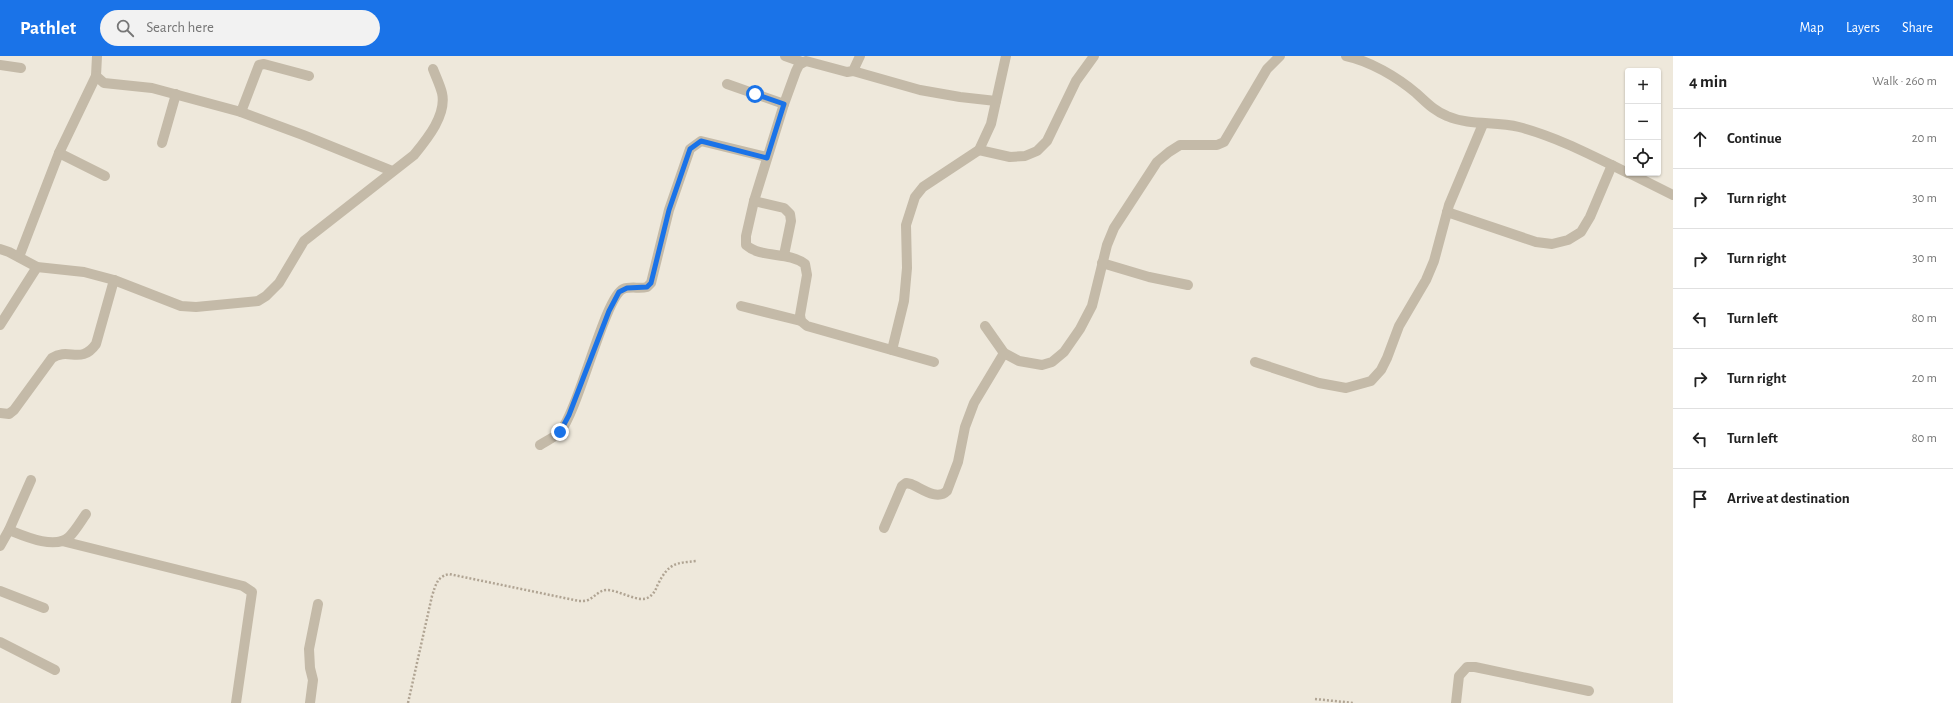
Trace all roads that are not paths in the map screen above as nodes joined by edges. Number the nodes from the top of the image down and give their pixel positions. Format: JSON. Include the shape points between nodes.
{"nodes":[{"id":1,"x":97,"y":56,"type":"edge"},
{"id":2,"x":785,"y":56,"type":"edge"},
{"id":3,"x":860,"y":56,"type":"edge"},
{"id":4,"x":1006,"y":56,"type":"edge"},
{"id":5,"x":1094,"y":56,"type":"edge"},
{"id":6,"x":1280,"y":56,"type":"edge"},
{"id":7,"x":1346,"y":56,"type":"edge"},
{"id":8,"x":802,"y":62,"type":"junction"},
{"id":9,"x":0,"y":64,"type":"edge"},
{"id":10,"x":21,"y":68,"type":"dead end"},
{"id":11,"x":433,"y":69,"type":"dead end"},
{"id":12,"x":853,"y":70,"type":"junction"},
{"id":13,"x":96,"y":76,"type":"junction"},
{"id":14,"x":309,"y":76,"type":"dead end"},
{"id":15,"x":727,"y":84,"type":"dead end"},
{"id":16,"x":176,"y":94,"type":"junction"},
{"id":17,"x":996,"y":101,"type":"junction"},
{"id":18,"x":784,"y":104,"type":"junction"},
{"id":19,"x":241,"y":112,"type":"junction"},
{"id":20,"x":1483,"y":124,"type":"junction"},
{"id":21,"x":162,"y":144,"type":"dead end"},
{"id":22,"x":979,"y":150,"type":"junction"},
{"id":23,"x":60,"y":153,"type":"junction"},
{"id":24,"x":767,"y":158,"type":"junction"},
{"id":25,"x":1612,"y":165,"type":"junction"},
{"id":26,"x":392,"y":171,"type":"junction"},
{"id":27,"x":1625,"y":172,"type":"edge"},
{"id":28,"x":105,"y":176,"type":"dead end"},
{"id":29,"x":1634,"y":176,"type":"edge"},
{"id":30,"x":1673,"y":195,"type":"edge"},
{"id":31,"x":754,"y":201,"type":"junction"},
{"id":32,"x":1448,"y":212,"type":"junction"},
{"id":33,"x":0,"y":249,"type":"edge"},
{"id":34,"x":784,"y":255,"type":"junction"},
{"id":35,"x":19,"y":257,"type":"junction"},
{"id":36,"x":1102,"y":263,"type":"junction"},
{"id":37,"x":37,"y":267,"type":"junction"},
{"id":38,"x":114,"y":280,"type":"junction"},
{"id":39,"x":1188,"y":285,"type":"dead end"},
{"id":40,"x":741,"y":306,"type":"dead end"},
{"id":41,"x":801,"y":321,"type":"junction"},
{"id":42,"x":0,"y":326,"type":"edge"},
{"id":43,"x":985,"y":326,"type":"dead end"},
{"id":44,"x":892,"y":350,"type":"junction"},
{"id":45,"x":1004,"y":353,"type":"junction"},
{"id":46,"x":934,"y":362,"type":"dead end"},
{"id":47,"x":1255,"y":362,"type":"dead end"},
{"id":48,"x":0,"y":413,"type":"edge"},
{"id":49,"x":540,"y":445,"type":"dead end"},
{"id":50,"x":31,"y":480,"type":"dead end"},
{"id":51,"x":86,"y":514,"type":"dead end"},
{"id":52,"x":884,"y":528,"type":"dead end"},
{"id":53,"x":9,"y":530,"type":"junction"},
{"id":54,"x":62,"y":541,"type":"junction"},
{"id":55,"x":0,"y":546,"type":"edge"},
{"id":56,"x":0,"y":591,"type":"edge"},
{"id":57,"x":318,"y":604,"type":"dead end"},
{"id":58,"x":44,"y":608,"type":"dead end"},
{"id":59,"x":0,"y":642,"type":"edge"},
{"id":60,"x":55,"y":670,"type":"dead end"},
{"id":61,"x":1589,"y":691,"type":"dead end"},
{"id":62,"x":236,"y":703,"type":"edge"},
{"id":63,"x":310,"y":703,"type":"edge"},
{"id":64,"x":1456,"y":703,"type":"edge"}],
"edges":[{"from":1,"to":13,"type":"street"},
{"from":2,"to":8,"type":"street"},
{"from":3,"to":12,"type":"street"},
{"from":4,"to":17,"type":"street"},
{"from":5,"to":22,"type":"street","via":[[1076,81],[1046,141],[1037,151],[1025,156],[1010,157]]},
{"from":6,"to":36,"type":"street","via":[[1267,69],[1224,142],[1217,145],[1180,145],[1157,162],[1114,228]]},
{"from":7,"to":20,"type":"street","via":[[1363,61],[1399,81],[1447,117]]},
{"from":8,"to":12,"type":"street","via":[[840,71]]},
{"from":8,"to":18,"type":"street"},
{"from":9,"to":10,"type":"street"},
{"from":11,"to":26,"type":"street","via":[[442,93],[441,110],[431,132],[414,155]]},
{"from":12,"to":17,"type":"street","via":[[927,91]]},
{"from":13,"to":16,"type":"street","via":[[104,83],[152,88]]},
{"from":13,"to":23,"type":"street"},
{"from":14,"to":19,"type":"street","via":[[264,64],[259,65]]},
{"from":15,"to":18,"type":"street"},
{"from":16,"to":19,"type":"street"},
{"from":16,"to":21,"type":"street"},
{"from":17,"to":22,"type":"street","via":[[991,124]]},
{"from":18,"to":24,"type":"street"},
{"from":19,"to":26,"type":"street","via":[[303,134]]},
{"from":20,"to":25,"type":"street","via":[[1518,127]]},
{"from":20,"to":32,"type":"street","via":[[1459,178]]},
{"from":22,"to":44,"type":"street","via":[[923,187],[915,197],[906,225],[907,268],[904,301]]},
{"from":23,"to":28,"type":"street"},
{"from":23,"to":35,"type":"street"},
{"from":24,"to":31,"type":"street"},
{"from":24,"to":49,"type":"street","via":[[701,141],[690,149],[669,210],[651,283],[647,287],[627,288],[619,292],[609,311],[569,415],[560,432]]},
{"from":25,"to":27,"type":"street"},
{"from":25,"to":32,"type":"street","via":[[1590,217],[1581,232],[1568,240],[1552,244],[1536,242]]},
{"from":26,"to":38,"type":"street","via":[[304,241],[278,283],[258,301],[181,306]]},
{"from":29,"to":30,"type":"street"},
{"from":31,"to":34,"type":"street","via":[[784,208],[790,214],[791,222]]},
{"from":31,"to":34,"type":"street","via":[[746,245],[753,251]]},
{"from":32,"to":47,"type":"street","via":[[1426,280],[1399,326],[1381,370],[1371,380],[1346,388],[1334,387]]},
{"from":33,"to":35,"type":"street"},
{"from":34,"to":41,"type":"street","via":[[797,258],[805,264],[807,275]]},
{"from":35,"to":37,"type":"street"},
{"from":36,"to":39,"type":"street"},
{"from":36,"to":45,"type":"street","via":[[1092,306],[1064,352],[1052,362],[1042,365],[1019,361]]},
{"from":37,"to":38,"type":"street","via":[[84,272]]},
{"from":37,"to":42,"type":"street"},
{"from":38,"to":48,"type":"street","via":[[96,344],[90,351],[84,354],[57,354],[14,410],[9,414]]},
{"from":40,"to":41,"type":"street"},
{"from":41,"to":44,"type":"street","via":[[807,326]]},
{"from":43,"to":45,"type":"street"},
{"from":44,"to":46,"type":"street"},
{"from":45,"to":52,"type":"street","via":[[974,403],[965,428],[958,462],[947,491],[938,496],[906,483],[902,486]]},
{"from":50,"to":53,"type":"street"},
{"from":51,"to":54,"type":"street","via":[[69,537]]},
{"from":53,"to":54,"type":"street","via":[[38,540]]},
{"from":53,"to":55,"type":"street"},
{"from":54,"to":62,"type":"street","via":[[243,586],[252,592]]},
{"from":56,"to":58,"type":"street"},
{"from":57,"to":63,"type":"street","via":[[309,648],[313,680]]},
{"from":59,"to":60,"type":"street"},
{"from":61,"to":64,"type":"street","via":[[1467,667],[1459,676]]}]}
